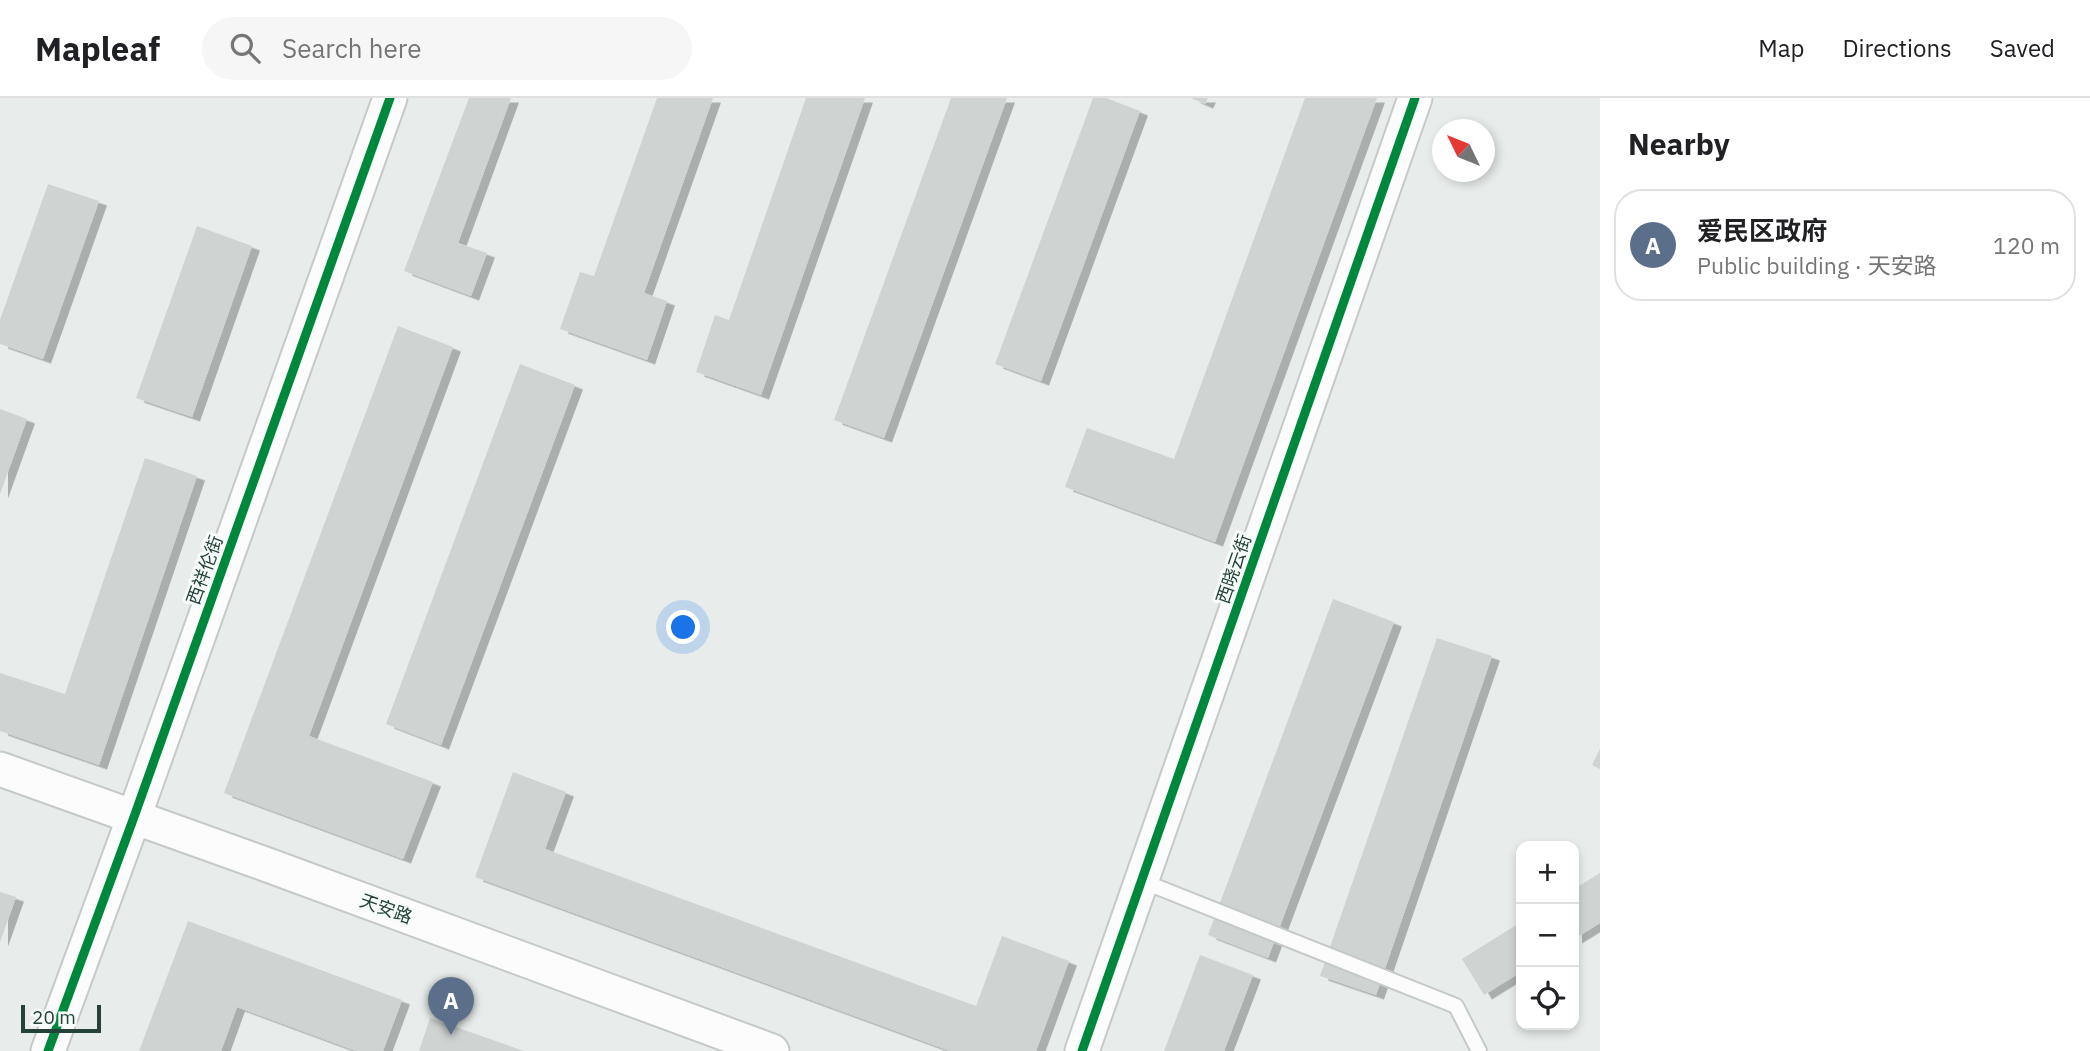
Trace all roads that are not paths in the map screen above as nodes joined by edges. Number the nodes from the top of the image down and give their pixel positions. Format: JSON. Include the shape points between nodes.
{"nodes":[{"id":1,"x":390,"y":98,"type":"edge"},
{"id":2,"x":1415,"y":98,"type":"edge"},
{"id":3,"x":0,"y":769,"type":"edge"},
{"id":4,"x":134,"y":817,"type":"junction"},
{"id":5,"x":1142,"y":881,"type":"junction"},
{"id":6,"x":48,"y":1051,"type":"edge"},
{"id":7,"x":772,"y":1051,"type":"edge"},
{"id":8,"x":1082,"y":1051,"type":"edge"},
{"id":9,"x":1479,"y":1051,"type":"edge"}],
"edges":[{"from":1,"to":4,"type":"street","name":"西祥伦街"},
{"from":2,"to":5,"type":"street","name":"西晓云街"},
{"from":3,"to":4,"type":"street","name":"天安路"},
{"from":4,"to":6,"type":"street","name":"西祥伦街"},
{"from":4,"to":7,"type":"street","name":"天安路"},
{"from":5,"to":8,"type":"street","name":"西晓云街"},
{"from":5,"to":9,"type":"lane","via":[[1456,1006]]}]}
